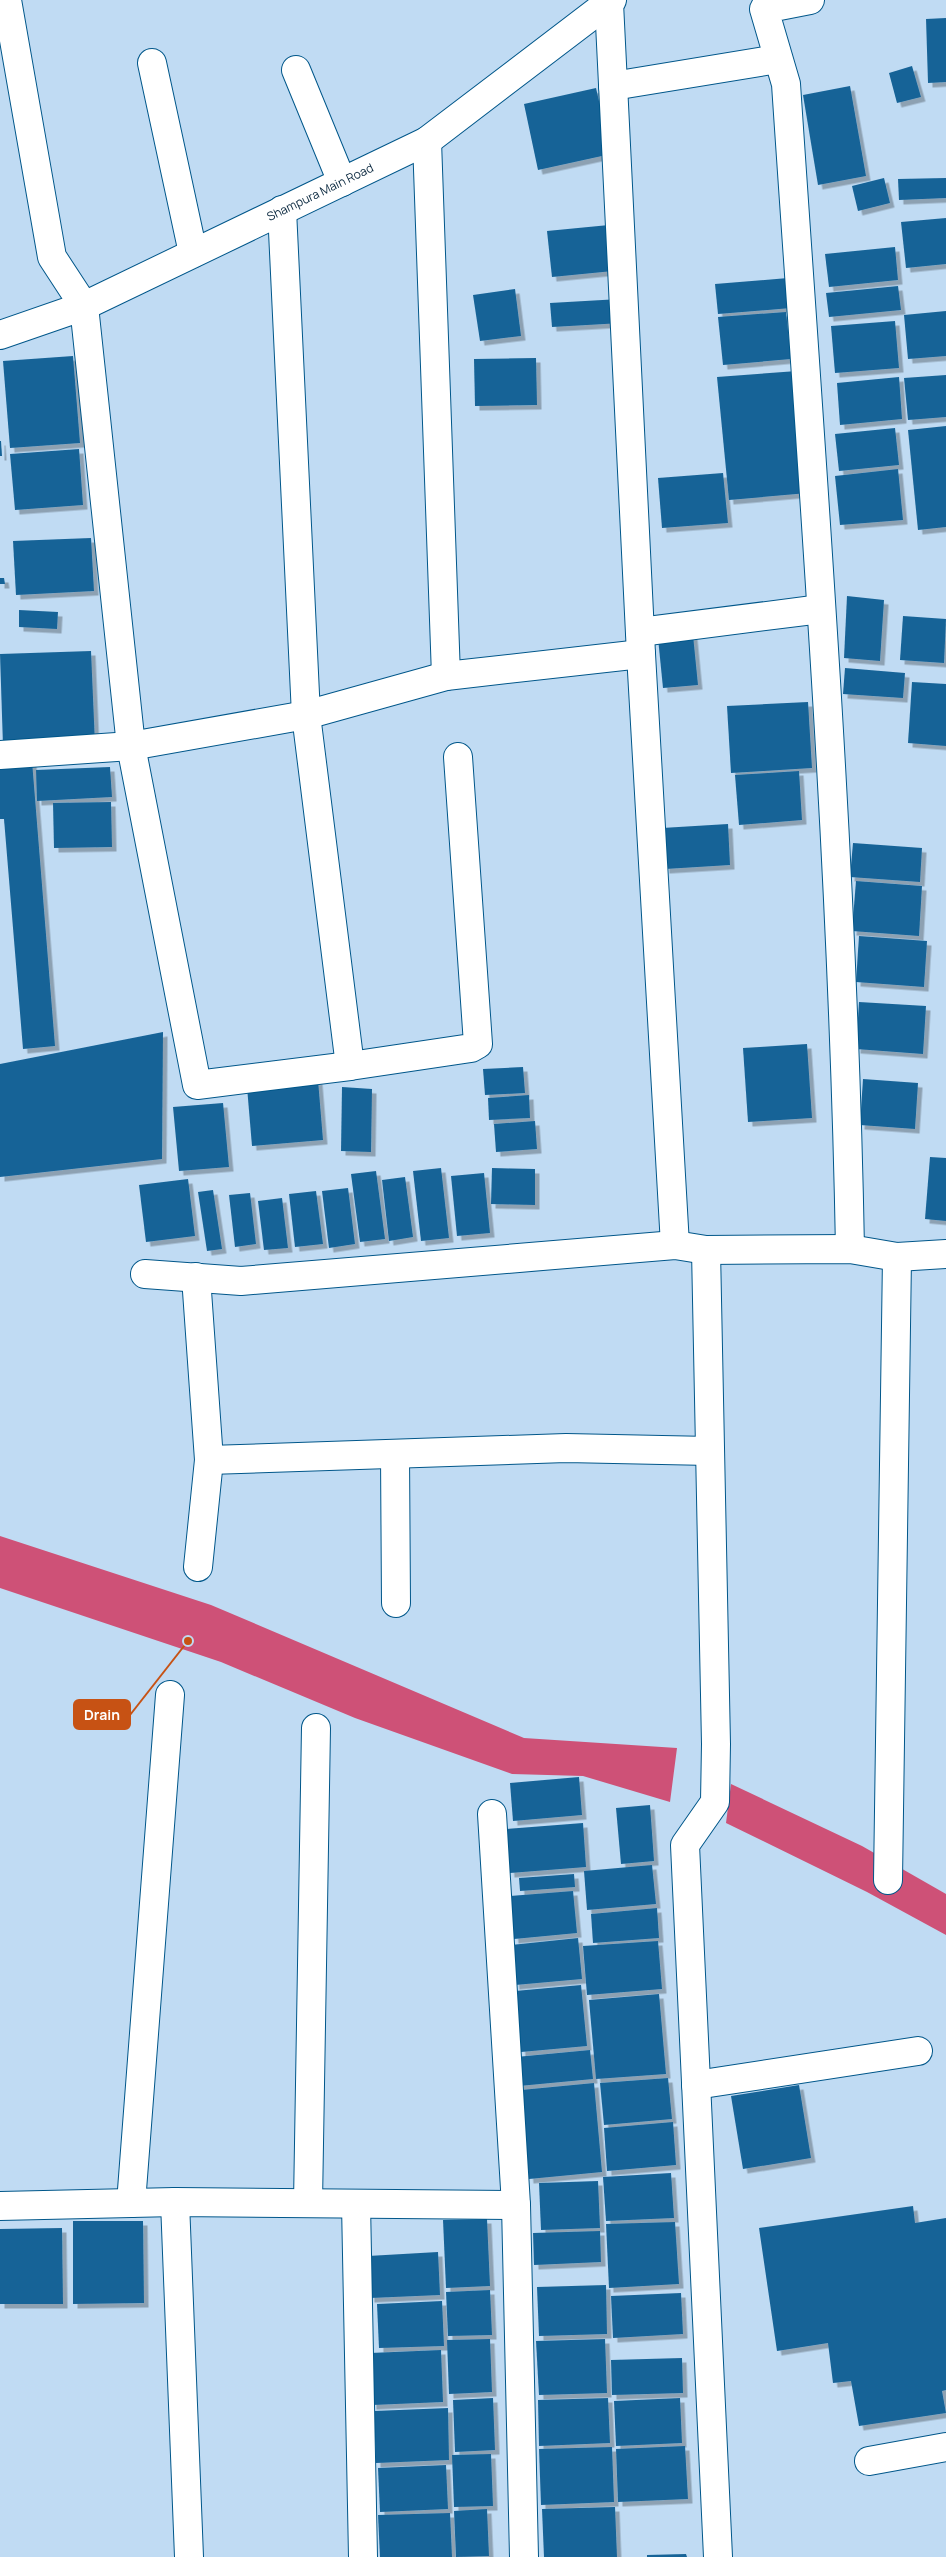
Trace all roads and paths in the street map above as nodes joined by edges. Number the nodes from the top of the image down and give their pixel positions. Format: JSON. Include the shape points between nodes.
{"nodes":[{"id":1,"x":7,"y":0,"type":"edge"},
{"id":2,"x":810,"y":0,"type":"edge"},
{"id":3,"x":610,"y":2,"type":"edge"},
{"id":4,"x":778,"y":59,"type":"junction"},
{"id":5,"x":152,"y":62,"type":"dead end"},
{"id":6,"x":296,"y":70,"type":"dead end"},
{"id":7,"x":613,"y":86,"type":"junction"},
{"id":8,"x":427,"y":141,"type":"junction"},
{"id":9,"x":342,"y":182,"type":"junction"},
{"id":10,"x":282,"y":210,"type":"junction"},
{"id":11,"x":193,"y":253,"type":"junction"},
{"id":12,"x":84,"y":306,"type":"junction"},
{"id":13,"x":0,"y":335,"type":"edge"},
{"id":14,"x":821,"y":609,"type":"junction"},
{"id":15,"x":641,"y":643,"type":"junction"},
{"id":16,"x":446,"y":676,"type":"junction"},
{"id":17,"x":306,"y":715,"type":"junction"},
{"id":18,"x":131,"y":746,"type":"junction"},
{"id":19,"x":0,"y":755,"type":"edge"},
{"id":20,"x":458,"y":757,"type":"dead end"},
{"id":21,"x":350,"y":1066,"type":"junction"},
{"id":22,"x":675,"y":1244,"type":"junction"},
{"id":23,"x":850,"y":1248,"type":"junction"},
{"id":24,"x":706,"y":1250,"type":"junction"},
{"id":25,"x":946,"y":1254,"type":"edge"},
{"id":26,"x":897,"y":1257,"type":"junction"},
{"id":27,"x":145,"y":1274,"type":"dead end"},
{"id":28,"x":196,"y":1277,"type":"junction"},
{"id":29,"x":710,"y":1451,"type":"junction"},
{"id":30,"x":394,"y":1454,"type":"junction"},
{"id":31,"x":209,"y":1460,"type":"junction"},
{"id":32,"x":198,"y":1567,"type":"dead end"},
{"id":33,"x":396,"y":1603,"type":"dead end"},
{"id":34,"x":170,"y":1694,"type":"dead end"},
{"id":35,"x":316,"y":1728,"type":"dead end"},
{"id":36,"x":492,"y":1814,"type":"dead end"},
{"id":37,"x":888,"y":1880,"type":"dead end"},
{"id":38,"x":918,"y":2051,"type":"dead end"},
{"id":39,"x":696,"y":2085,"type":"junction"},
{"id":40,"x":175,"y":2202,"type":"junction"},
{"id":41,"x":131,"y":2203,"type":"junction"},
{"id":42,"x":308,"y":2203,"type":"junction"},
{"id":43,"x":356,"y":2204,"type":"junction"},
{"id":44,"x":516,"y":2205,"type":"junction"},
{"id":45,"x":0,"y":2206,"type":"edge"},
{"id":46,"x":946,"y":2447,"type":"edge"},
{"id":47,"x":869,"y":2461,"type":"dead end"},
{"id":48,"x":188,"y":2557,"type":"edge"},
{"id":49,"x":363,"y":2557,"type":"edge"},
{"id":50,"x":524,"y":2557,"type":"edge"},
{"id":51,"x":718,"y":2557,"type":"edge"}],
"edges":[{"from":1,"to":12,"type":"street","via":[[52,257]]},
{"from":2,"to":4,"type":"street","via":[[764,9]]},
{"from":3,"to":7,"type":"street"},
{"from":3,"to":8,"type":"street","name":"Shampura Main Road"},
{"from":4,"to":7,"type":"street"},
{"from":4,"to":14,"type":"street","via":[[786,84]]},
{"from":5,"to":11,"type":"street"},
{"from":6,"to":9,"type":"street"},
{"from":7,"to":15,"type":"street"},
{"from":8,"to":9,"type":"street","name":"Shampura Main Road"},
{"from":8,"to":16,"type":"street"},
{"from":9,"to":10,"type":"street","name":"Shampura Main Road"},
{"from":10,"to":11,"type":"street","name":"Shampura Main Road"},
{"from":10,"to":17,"type":"street"},
{"from":11,"to":12,"type":"street","name":"Shampura Main Road"},
{"from":12,"to":13,"type":"street","name":"Shampura Main Road"},
{"from":12,"to":18,"type":"street"},
{"from":14,"to":15,"type":"street"},
{"from":14,"to":23,"type":"street","via":[[847,1073]]},
{"from":15,"to":16,"type":"street"},
{"from":15,"to":22,"type":"street"},
{"from":16,"to":17,"type":"street"},
{"from":17,"to":18,"type":"street"},
{"from":17,"to":21,"type":"street"},
{"from":18,"to":19,"type":"street"},
{"from":18,"to":21,"type":"street","via":[[196,1085]]},
{"from":20,"to":21,"type":"street","via":[[478,1044],[471,1048]]},
{"from":22,"to":24,"type":"street"},
{"from":22,"to":28,"type":"street","via":[[240,1281]]},
{"from":23,"to":24,"type":"street"},
{"from":23,"to":26,"type":"street"},
{"from":24,"to":29,"type":"street"},
{"from":25,"to":26,"type":"street"},
{"from":26,"to":37,"type":"street"},
{"from":27,"to":28,"type":"street"},
{"from":28,"to":31,"type":"street"},
{"from":29,"to":30,"type":"street","via":[[566,1448]]},
{"from":29,"to":39,"type":"street","via":[[715,1802],[685,1845]]},
{"from":30,"to":31,"type":"street"},
{"from":30,"to":33,"type":"street"},
{"from":31,"to":32,"type":"street"},
{"from":34,"to":41,"type":"street"},
{"from":35,"to":42,"type":"street"},
{"from":36,"to":44,"type":"street"},
{"from":38,"to":39,"type":"street"},
{"from":39,"to":51,"type":"street"},
{"from":40,"to":41,"type":"street"},
{"from":40,"to":42,"type":"street"},
{"from":40,"to":48,"type":"street"},
{"from":41,"to":45,"type":"street"},
{"from":42,"to":43,"type":"street"},
{"from":43,"to":44,"type":"street"},
{"from":43,"to":49,"type":"street"},
{"from":44,"to":50,"type":"street"},
{"from":46,"to":47,"type":"street"}]}
